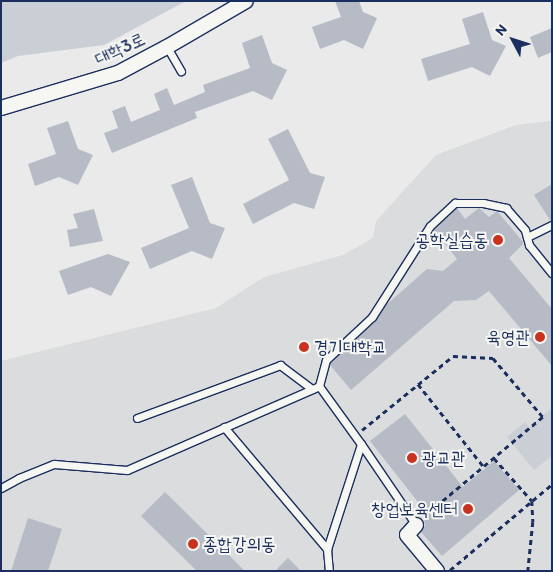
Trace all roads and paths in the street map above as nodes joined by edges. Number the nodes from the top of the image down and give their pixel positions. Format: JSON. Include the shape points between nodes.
{"nodes":[{"id":1,"x":246,"y":1,"type":"edge"},
{"id":2,"x":167,"y":47,"type":"junction"},
{"id":3,"x":181,"y":71,"type":"dead end"},
{"id":4,"x":1,"y":108,"type":"edge"},
{"id":5,"x":552,"y":224,"type":"edge"},
{"id":6,"x":527,"y":237,"type":"junction"},
{"id":7,"x":552,"y":274,"type":"edge"},
{"id":8,"x":418,"y":384,"type":"junction"},
{"id":9,"x":316,"y":387,"type":"junction"},
{"id":10,"x":137,"y":418,"type":"dead end"},
{"id":11,"x":224,"y":427,"type":"junction"},
{"id":12,"x":355,"y":435,"type":"junction"},
{"id":13,"x":361,"y":444,"type":"junction"},
{"id":14,"x":494,"y":458,"type":"junction"},
{"id":15,"x":484,"y":467,"type":"junction"},
{"id":16,"x":552,"y":484,"type":"edge"},
{"id":17,"x":1,"y":488,"type":"edge"},
{"id":18,"x":532,"y":501,"type":"junction"},
{"id":19,"x":416,"y":524,"type":"junction"},
{"id":20,"x":327,"y":549,"type":"junction"},
{"id":21,"x":329,"y":571,"type":"edge"},
{"id":22,"x":437,"y":571,"type":"edge"},
{"id":23,"x":449,"y":571,"type":"edge"},
{"id":24,"x":528,"y":571,"type":"edge"}],
"edges":[{"from":1,"to":2,"type":"street","name":"대학3로"},
{"from":2,"to":3,"type":"lane"},
{"from":2,"to":4,"type":"street","name":"대학3로","via":[[118,73]]},
{"from":5,"to":6,"type":"lane"},
{"from":6,"to":7,"type":"lane","via":[[529,245]]},
{"from":6,"to":9,"type":"lane","via":[[506,208],[483,203],[455,204],[430,226],[372,317],[326,360]]},
{"from":8,"to":12,"type":"path"},
{"from":8,"to":14,"type":"path","via":[[453,356],[493,358],[543,417]]},
{"from":8,"to":15,"type":"path"},
{"from":9,"to":10,"type":"lane","via":[[280,366]]},
{"from":9,"to":11,"type":"lane"},
{"from":9,"to":12,"type":"lane"},
{"from":11,"to":17,"type":"lane","via":[[127,470],[54,464]]},
{"from":11,"to":20,"type":"lane"},
{"from":12,"to":13,"type":"lane"},
{"from":13,"to":19,"type":"lane"},
{"from":13,"to":20,"type":"lane"},
{"from":14,"to":15,"type":"path"},
{"from":14,"to":18,"type":"path"},
{"from":15,"to":19,"type":"path"},
{"from":16,"to":18,"type":"path"},
{"from":18,"to":23,"type":"path"},
{"from":18,"to":24,"type":"path"},
{"from":19,"to":22,"type":"street","via":[[407,535]]},
{"from":20,"to":21,"type":"lane"}]}
